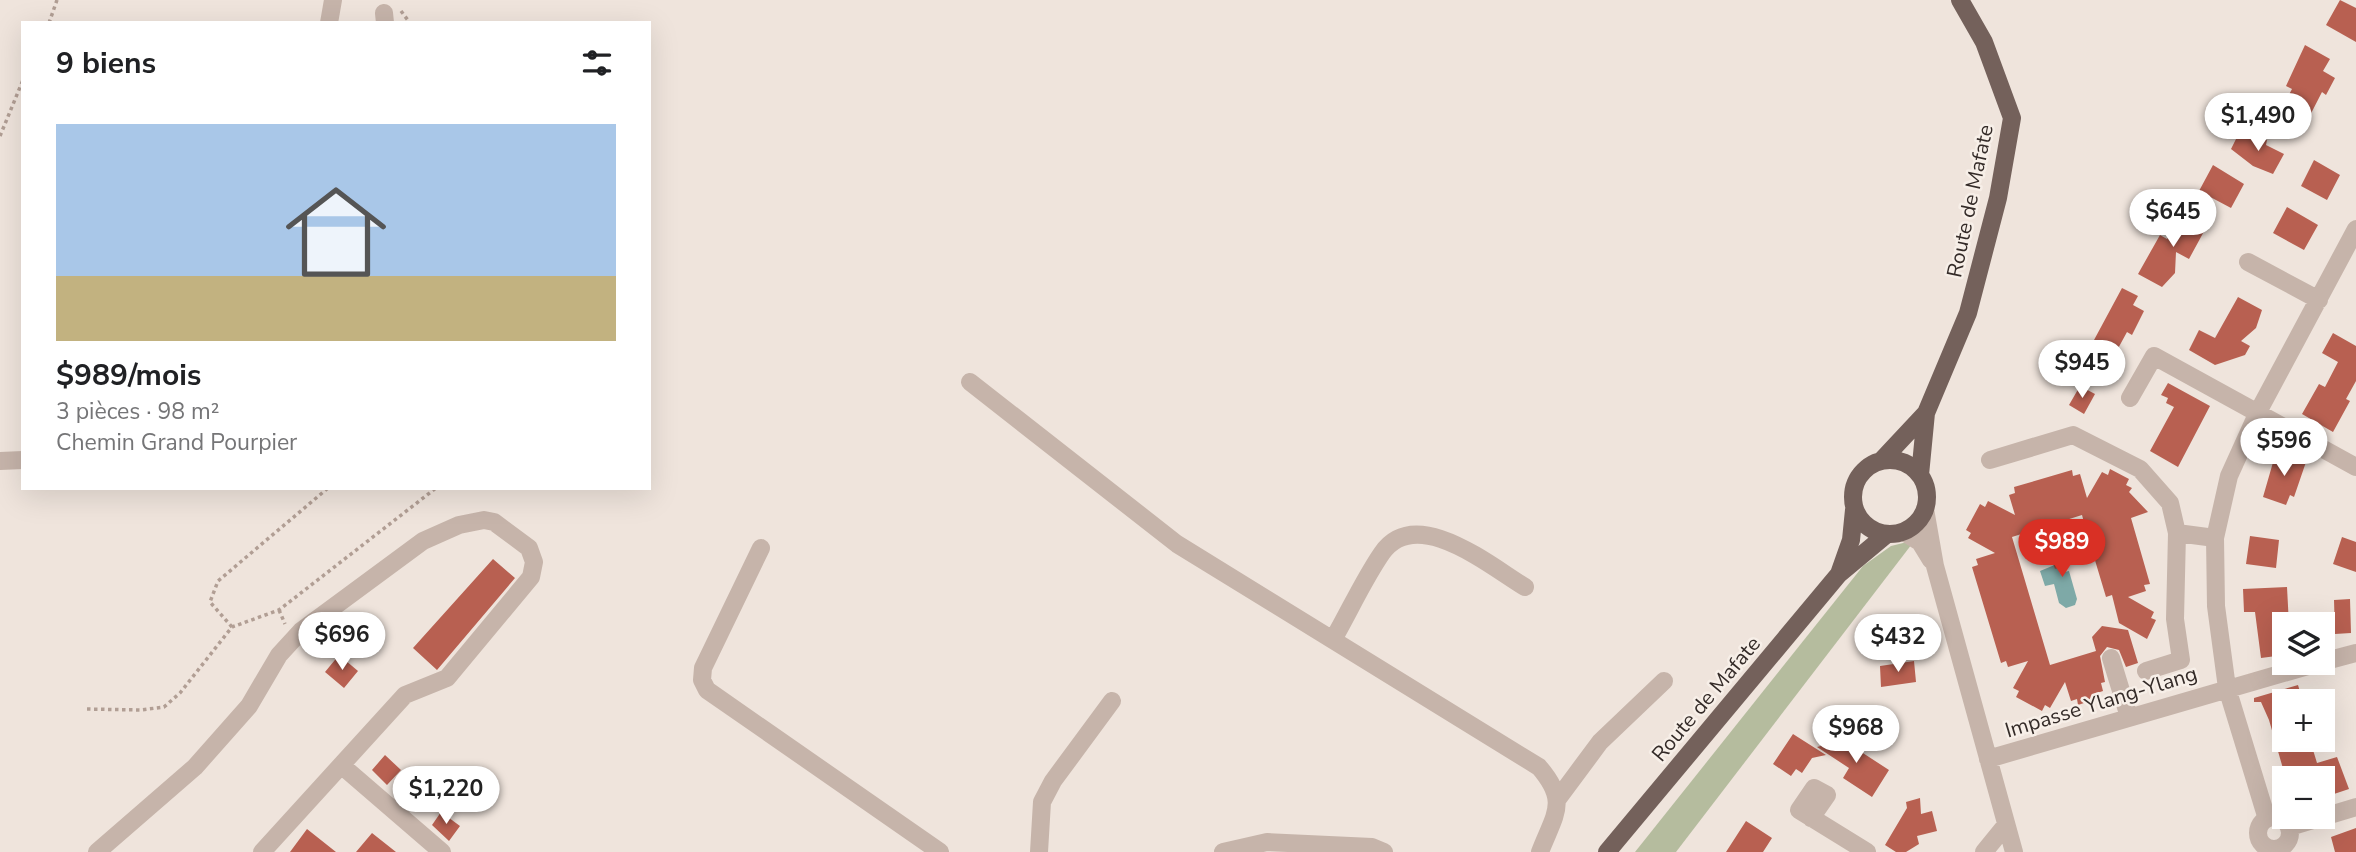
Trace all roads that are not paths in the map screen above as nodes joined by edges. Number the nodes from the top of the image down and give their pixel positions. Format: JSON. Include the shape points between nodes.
{"nodes":[{"id":1,"x":333,"y":0,"type":"edge"},
{"id":2,"x":1960,"y":0,"type":"edge"},
{"id":3,"x":329,"y":21,"type":"edge"},
{"id":4,"x":2356,"y":229,"type":"edge"},
{"id":5,"x":2248,"y":262,"type":"dead end"},
{"id":6,"x":2319,"y":300,"type":"junction"},
{"id":7,"x":970,"y":382,"type":"dead end"},
{"id":8,"x":2130,"y":398,"type":"dead end"},
{"id":9,"x":2258,"y":412,"type":"junction"},
{"id":10,"x":1926,"y":413,"type":"junction"},
{"id":11,"x":21,"y":460,"type":"edge"},
{"id":12,"x":1882,"y":460,"type":"junction"},
{"id":13,"x":1990,"y":460,"type":"dead end"},
{"id":14,"x":0,"y":461,"type":"edge"},
{"id":15,"x":2356,"y":467,"type":"edge"},
{"id":16,"x":1920,"y":475,"type":"junction"},
{"id":17,"x":1925,"y":509,"type":"junction"},
{"id":18,"x":1854,"y":510,"type":"junction"},
{"id":19,"x":1895,"y":533,"type":"junction"},
{"id":20,"x":2177,"y":533,"type":"junction"},
{"id":21,"x":2215,"y":538,"type":"junction"},
{"id":22,"x":761,"y":548,"type":"dead end"},
{"id":23,"x":1935,"y":566,"type":"junction"},
{"id":24,"x":1839,"y":574,"type":"junction"},
{"id":25,"x":1525,"y":587,"type":"dead end"},
{"id":26,"x":1334,"y":638,"type":"junction"},
{"id":27,"x":2356,"y":653,"type":"edge"},
{"id":28,"x":2111,"y":658,"type":"dead end"},
{"id":29,"x":2335,"y":659,"type":"edge"},
{"id":30,"x":2146,"y":671,"type":"dead end"},
{"id":31,"x":2275,"y":675,"type":"edge"},
{"id":32,"x":1664,"y":681,"type":"dead end"},
{"id":33,"x":2227,"y":688,"type":"junction"},
{"id":34,"x":1112,"y":701,"type":"dead end"},
{"id":35,"x":2129,"y":717,"type":"junction"},
{"id":36,"x":1988,"y":759,"type":"junction"},
{"id":37,"x":341,"y":765,"type":"junction"},
{"id":38,"x":1557,"y":800,"type":"junction"},
{"id":39,"x":2356,"y":807,"type":"edge"},
{"id":40,"x":2335,"y":813,"type":"edge"},
{"id":41,"x":1811,"y":818,"type":"dead end"},
{"id":42,"x":2267,"y":818,"type":"junction"},
{"id":43,"x":2272,"y":818,"type":"edge"},
{"id":44,"x":2006,"y":825,"type":"junction"},
{"id":45,"x":2290,"y":829,"type":"edge"},
{"id":46,"x":1252,"y":849,"type":"edge"},
{"id":47,"x":97,"y":852,"type":"edge"},
{"id":48,"x":262,"y":852,"type":"edge"},
{"id":49,"x":442,"y":852,"type":"edge"},
{"id":50,"x":940,"y":852,"type":"edge"},
{"id":51,"x":1039,"y":852,"type":"edge"},
{"id":52,"x":1223,"y":852,"type":"edge"},
{"id":53,"x":1384,"y":852,"type":"edge"},
{"id":54,"x":1540,"y":852,"type":"edge"},
{"id":55,"x":1607,"y":852,"type":"edge"},
{"id":56,"x":1867,"y":852,"type":"edge"},
{"id":57,"x":1984,"y":852,"type":"edge"},
{"id":58,"x":2014,"y":852,"type":"edge"}],
"edges":[{"from":1,"to":3,"type":"street"},
{"from":2,"to":10,"type":"main road","name":"Route de Mafate","via":[[1984,42],[2012,118],[1998,198],[1968,313]]},
{"from":4,"to":6,"type":"street","name":"Impasse Ylang-Ylang"},
{"from":5,"to":6,"type":"street"},
{"from":6,"to":9,"type":"street","name":"Impasse Ylang-Ylang"},
{"from":7,"to":26,"type":"street","via":[[1177,544]]},
{"from":8,"to":9,"type":"street","via":[[2154,356]]},
{"from":9,"to":15,"type":"street"},
{"from":9,"to":21,"type":"street","name":"Impasse Ylang-Ylang","via":[[2229,476]]},
{"from":10,"to":12,"type":"main road","name":"Route de Mafate"},
{"from":10,"to":16,"type":"main road","name":"Route de Mafate"},
{"from":11,"to":14,"type":"street"},
{"from":12,"to":16,"type":"main road","via":[[1903,462]]},
{"from":12,"to":18,"type":"main road","via":[[1863,470],[1857,479]]},
{"from":13,"to":20,"type":"street","via":[[2073,435],[2140,469],[2170,503]]},
{"from":16,"to":17,"type":"main road","via":[[1927,491]]},
{"from":17,"to":19,"type":"main road","via":[[1917,523]]},
{"from":17,"to":23,"type":"street"},
{"from":18,"to":19,"type":"main road","via":[[1867,527]]},
{"from":18,"to":24,"type":"main road","name":"Route de Mafate","via":[[1851,540]]},
{"from":19,"to":23,"type":"street","via":[[1920,542]]},
{"from":19,"to":24,"type":"main road","name":"Route de Mafate"},
{"from":20,"to":21,"type":"street"},
{"from":20,"to":30,"type":"street","via":[[2175,620],[2181,660]]},
{"from":21,"to":33,"type":"street","name":"Impasse Ylang-Ylang","via":[[2216,606]]},
{"from":22,"to":50,"type":"street","via":[[703,668],[707,690]]},
{"from":23,"to":36,"type":"street"},
{"from":24,"to":55,"type":"main road","name":"Route de Mafate"},
{"from":25,"to":26,"type":"street","via":[[1442,537],[1405,536],[1383,551]]},
{"from":26,"to":38,"type":"street","via":[[1538,767],[1554,785]]},
{"from":27,"to":29,"type":"street","name":"Impasse Ylang-Ylang"},
{"from":28,"to":35,"type":"street"},
{"from":31,"to":33,"type":"street","name":"Impasse Ylang-Ylang"},
{"from":32,"to":38,"type":"street","via":[[1600,742]]},
{"from":33,"to":35,"type":"street","name":"Impasse Ylang-Ylang"},
{"from":33,"to":42,"type":"street","name":"Impasse Ylang-Ylang"},
{"from":34,"to":51,"type":"street","via":[[1042,802]]},
{"from":35,"to":36,"type":"street","name":"Impasse Ylang-Ylang"},
{"from":36,"to":44,"type":"street"},
{"from":37,"to":47,"type":"street","via":[[405,695],[447,678],[531,577],[534,562],[529,548],[505,528],[484,520],[423,541],[301,631],[279,655],[249,706],[195,767]]},
{"from":37,"to":48,"type":"street"},
{"from":37,"to":49,"type":"street"},
{"from":38,"to":54,"type":"street"},
{"from":39,"to":40,"type":"street","name":"Impasse Ylang-Ylang"},
{"from":41,"to":56,"type":"street"},
{"from":42,"to":43,"type":"street"},
{"from":42,"to":45,"type":"street","name":"Impasse Ylang-Ylang","via":[[2259,826],[2258,837],[2268,848],[2283,847]]},
{"from":44,"to":57,"type":"street"},
{"from":44,"to":58,"type":"street"},
{"from":46,"to":52,"type":"street"},
{"from":46,"to":53,"type":"street","via":[[1267,842],[1372,847]]}]}
